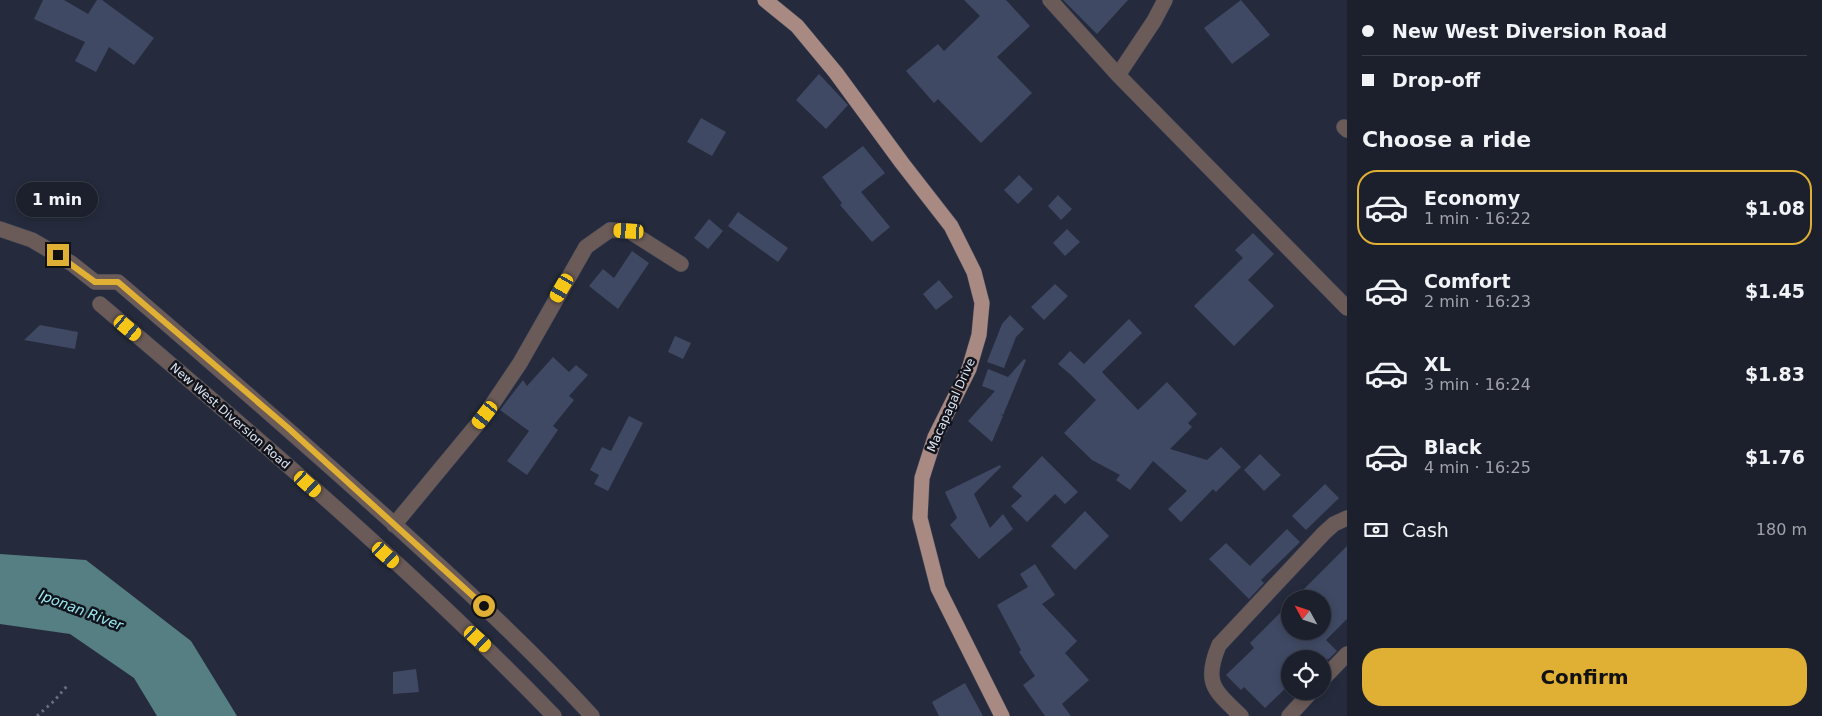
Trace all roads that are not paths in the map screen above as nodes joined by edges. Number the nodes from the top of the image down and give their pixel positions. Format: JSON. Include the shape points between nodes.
{"nodes":[{"id":1,"x":765,"y":0,"type":"edge"},
{"id":2,"x":1050,"y":0,"type":"edge"},
{"id":3,"x":1165,"y":0,"type":"edge"},
{"id":4,"x":1118,"y":76,"type":"junction"},
{"id":5,"x":0,"y":228,"type":"edge"},
{"id":6,"x":681,"y":264,"type":"dead end"},
{"id":7,"x":95,"y":282,"type":"junction"},
{"id":8,"x":118,"y":282,"type":"junction"},
{"id":9,"x":100,"y":304,"type":"junction"},
{"id":10,"x":1347,"y":308,"type":"edge"},
{"id":11,"x":1347,"y":518,"type":"edge"},
{"id":12,"x":394,"y":525,"type":"junction"},
{"id":13,"x":1347,"y":654,"type":"edge"},
{"id":14,"x":1331,"y":671,"type":"edge"},
{"id":15,"x":1304,"y":700,"type":"edge"},
{"id":16,"x":554,"y":716,"type":"edge"},
{"id":17,"x":592,"y":716,"type":"edge"},
{"id":18,"x":1002,"y":716,"type":"edge"},
{"id":19,"x":1241,"y":716,"type":"edge"},
{"id":20,"x":1289,"y":716,"type":"edge"}],
"edges":[{"from":1,"to":18,"type":"main road","name":"Macapagal Drive","via":[[797,26],[836,73],[951,226],[974,272],[982,303],[979,335],[969,369],[935,437],[922,478],[920,518],[938,588]]},
{"from":2,"to":4,"type":"street"},
{"from":3,"to":4,"type":"street"},
{"from":4,"to":10,"type":"street"},
{"from":5,"to":7,"type":"street","via":[[32,240]]},
{"from":6,"to":12,"type":"street","via":[[629,231],[610,230],[586,247],[520,363],[485,415]]},
{"from":7,"to":8,"type":"street"},
{"from":7,"to":9,"type":"street"},
{"from":8,"to":9,"type":"street"},
{"from":8,"to":12,"type":"street","via":[[287,427]]},
{"from":9,"to":16,"type":"street","name":"New West Diversion Road","via":[[268,448],[416,582],[492,652]]},
{"from":11,"to":19,"type":"street","via":[[1324,533],[1219,645],[1212,660],[1210,679],[1219,695]]},
{"from":12,"to":17,"type":"street","via":[[512,632]]},
{"from":13,"to":14,"type":"street"},
{"from":15,"to":20,"type":"street"}]}
